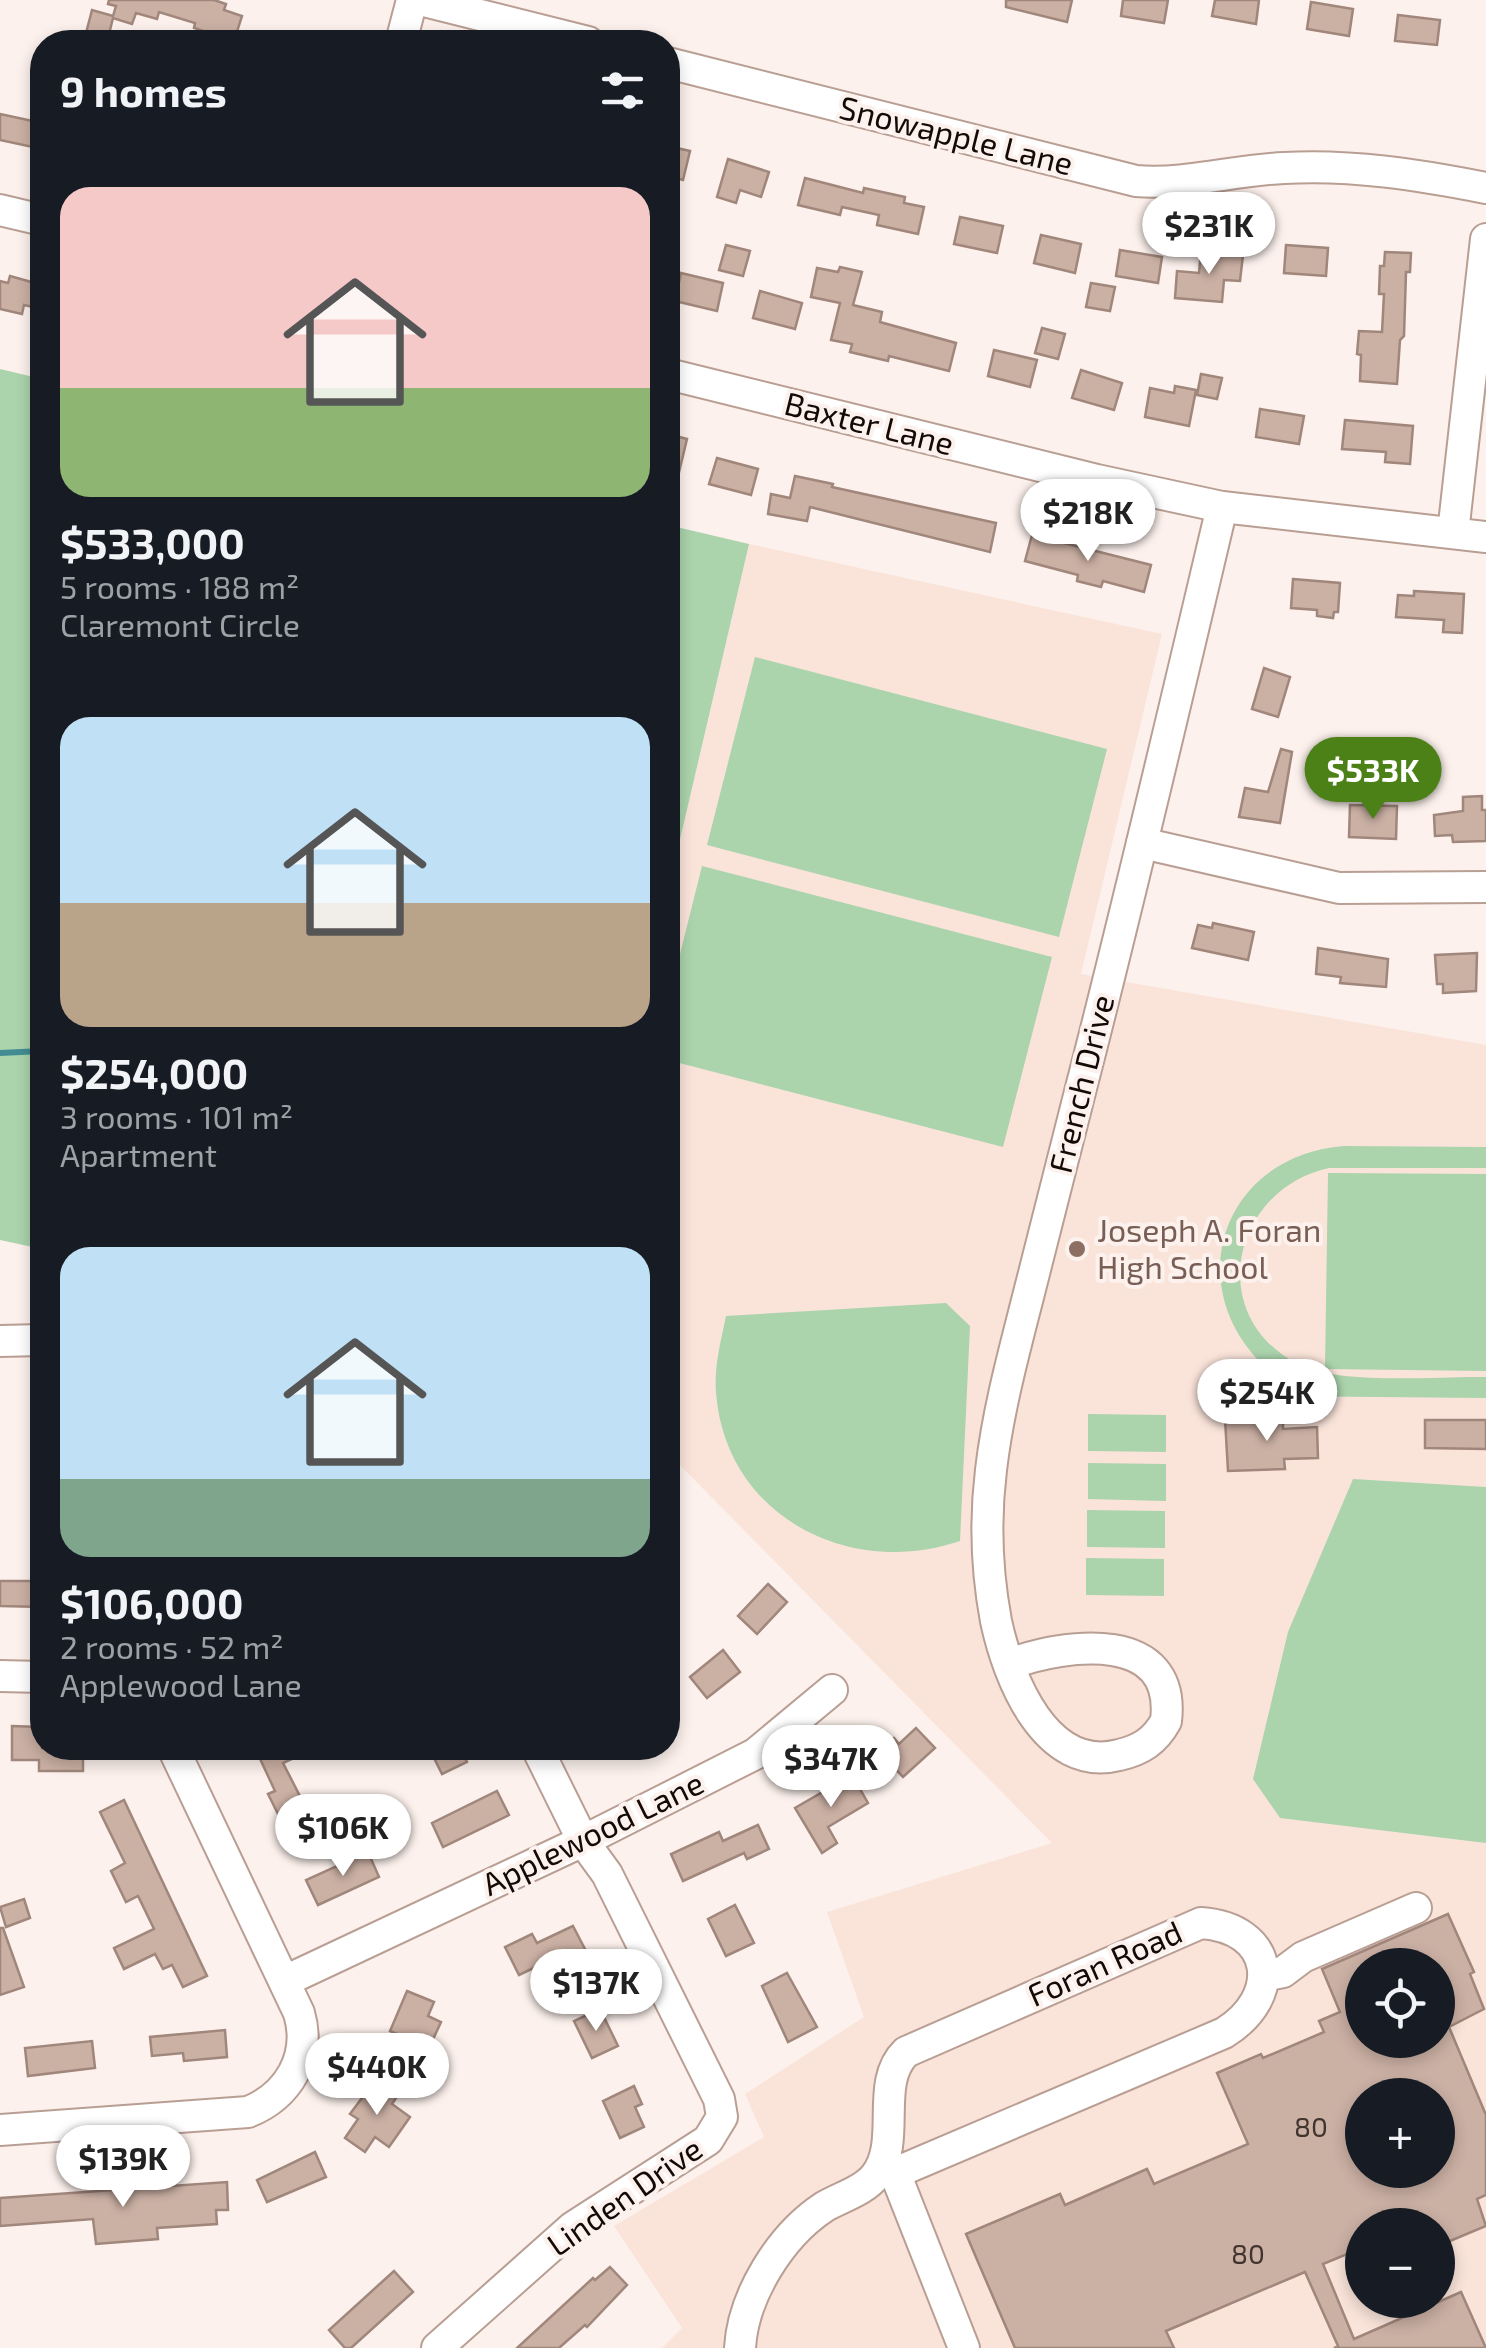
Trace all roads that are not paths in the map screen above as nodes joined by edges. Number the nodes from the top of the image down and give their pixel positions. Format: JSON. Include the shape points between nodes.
{"nodes":[{"id":1,"x":412,"y":0,"type":"edge"},
{"id":2,"x":420,"y":0,"type":"edge"},
{"id":3,"x":404,"y":30,"type":"edge"},
{"id":4,"x":540,"y":30,"type":"edge"},
{"id":5,"x":680,"y":65,"type":"edge"},
{"id":6,"x":1486,"y":188,"type":"edge"},
{"id":7,"x":0,"y":210,"type":"edge"},
{"id":8,"x":30,"y":217,"type":"edge"},
{"id":9,"x":1486,"y":239,"type":"edge"},
{"id":10,"x":680,"y":377,"type":"edge"},
{"id":11,"x":1222,"y":507,"type":"junction"},
{"id":12,"x":1453,"y":533,"type":"junction"},
{"id":13,"x":1486,"y":537,"type":"edge"},
{"id":14,"x":1142,"y":842,"type":"junction"},
{"id":15,"x":1486,"y":887,"type":"edge"},
{"id":16,"x":30,"y":1340,"type":"edge"},
{"id":17,"x":0,"y":1341,"type":"edge"},
{"id":18,"x":1010,"y":1664,"type":"junction"},
{"id":19,"x":0,"y":1676,"type":"edge"},
{"id":20,"x":30,"y":1677,"type":"edge"},
{"id":21,"x":832,"y":1690,"type":"dead end"},
{"id":22,"x":179,"y":1760,"type":"edge"},
{"id":23,"x":543,"y":1760,"type":"edge"},
{"id":24,"x":584,"y":1841,"type":"junction"},
{"id":25,"x":1416,"y":1908,"type":"dead end"},
{"id":26,"x":1264,"y":1976,"type":"junction"},
{"id":27,"x":286,"y":1981,"type":"junction"},
{"id":28,"x":0,"y":2130,"type":"edge"},
{"id":29,"x":886,"y":2173,"type":"junction"},
{"id":30,"x":437,"y":2348,"type":"edge"},
{"id":31,"x":740,"y":2348,"type":"edge"},
{"id":32,"x":964,"y":2348,"type":"edge"}],
"edges":[{"from":1,"to":3,"type":"street"},
{"from":2,"to":4,"type":"street"},
{"from":5,"to":6,"type":"street","name":"Snowapple Lane","via":[[1136,181],[1320,166]]},
{"from":7,"to":8,"type":"street"},
{"from":9,"to":12,"type":"street"},
{"from":10,"to":11,"type":"street","name":"Baxter Lane"},
{"from":11,"to":12,"type":"street","name":"Baxter Lane"},
{"from":11,"to":14,"type":"street","name":"French Drive"},
{"from":12,"to":13,"type":"street","name":"Baxter Lane"},
{"from":14,"to":15,"type":"street","via":[[1340,888]]},
{"from":14,"to":18,"type":"street","name":"French Drive","via":[[993,1457],[989,1554],[996,1623]]},
{"from":16,"to":17,"type":"street"},
{"from":18,"to":18,"type":"street","name":"French Drive","via":[[1032,1712],[1078,1756],[1134,1751],[1166,1722],[1163,1686],[1134,1655],[1043,1652]]},
{"from":19,"to":20,"type":"street"},
{"from":21,"to":24,"type":"street","name":"Applewood Lane","via":[[756,1754]]},
{"from":22,"to":27,"type":"street"},
{"from":23,"to":24,"type":"street"},
{"from":24,"to":27,"type":"street","name":"Applewood Lane"},
{"from":24,"to":30,"type":"street","name":"Linden Drive","via":[[607,1874],[718,2099],[720,2124],[708,2140],[573,2227]]},
{"from":25,"to":26,"type":"street"},
{"from":26,"to":29,"type":"street","via":[[1253,2009],[1224,2033]]},
{"from":26,"to":29,"type":"street","name":"Foran Road","via":[[1244,1935],[1201,1923],[906,2052],[892,2075]]},
{"from":27,"to":28,"type":"street","via":[[302,2023],[301,2056],[282,2092],[259,2108]]},
{"from":29,"to":31,"type":"street","via":[[801,2226],[746,2312]]},
{"from":29,"to":32,"type":"street"}]}
